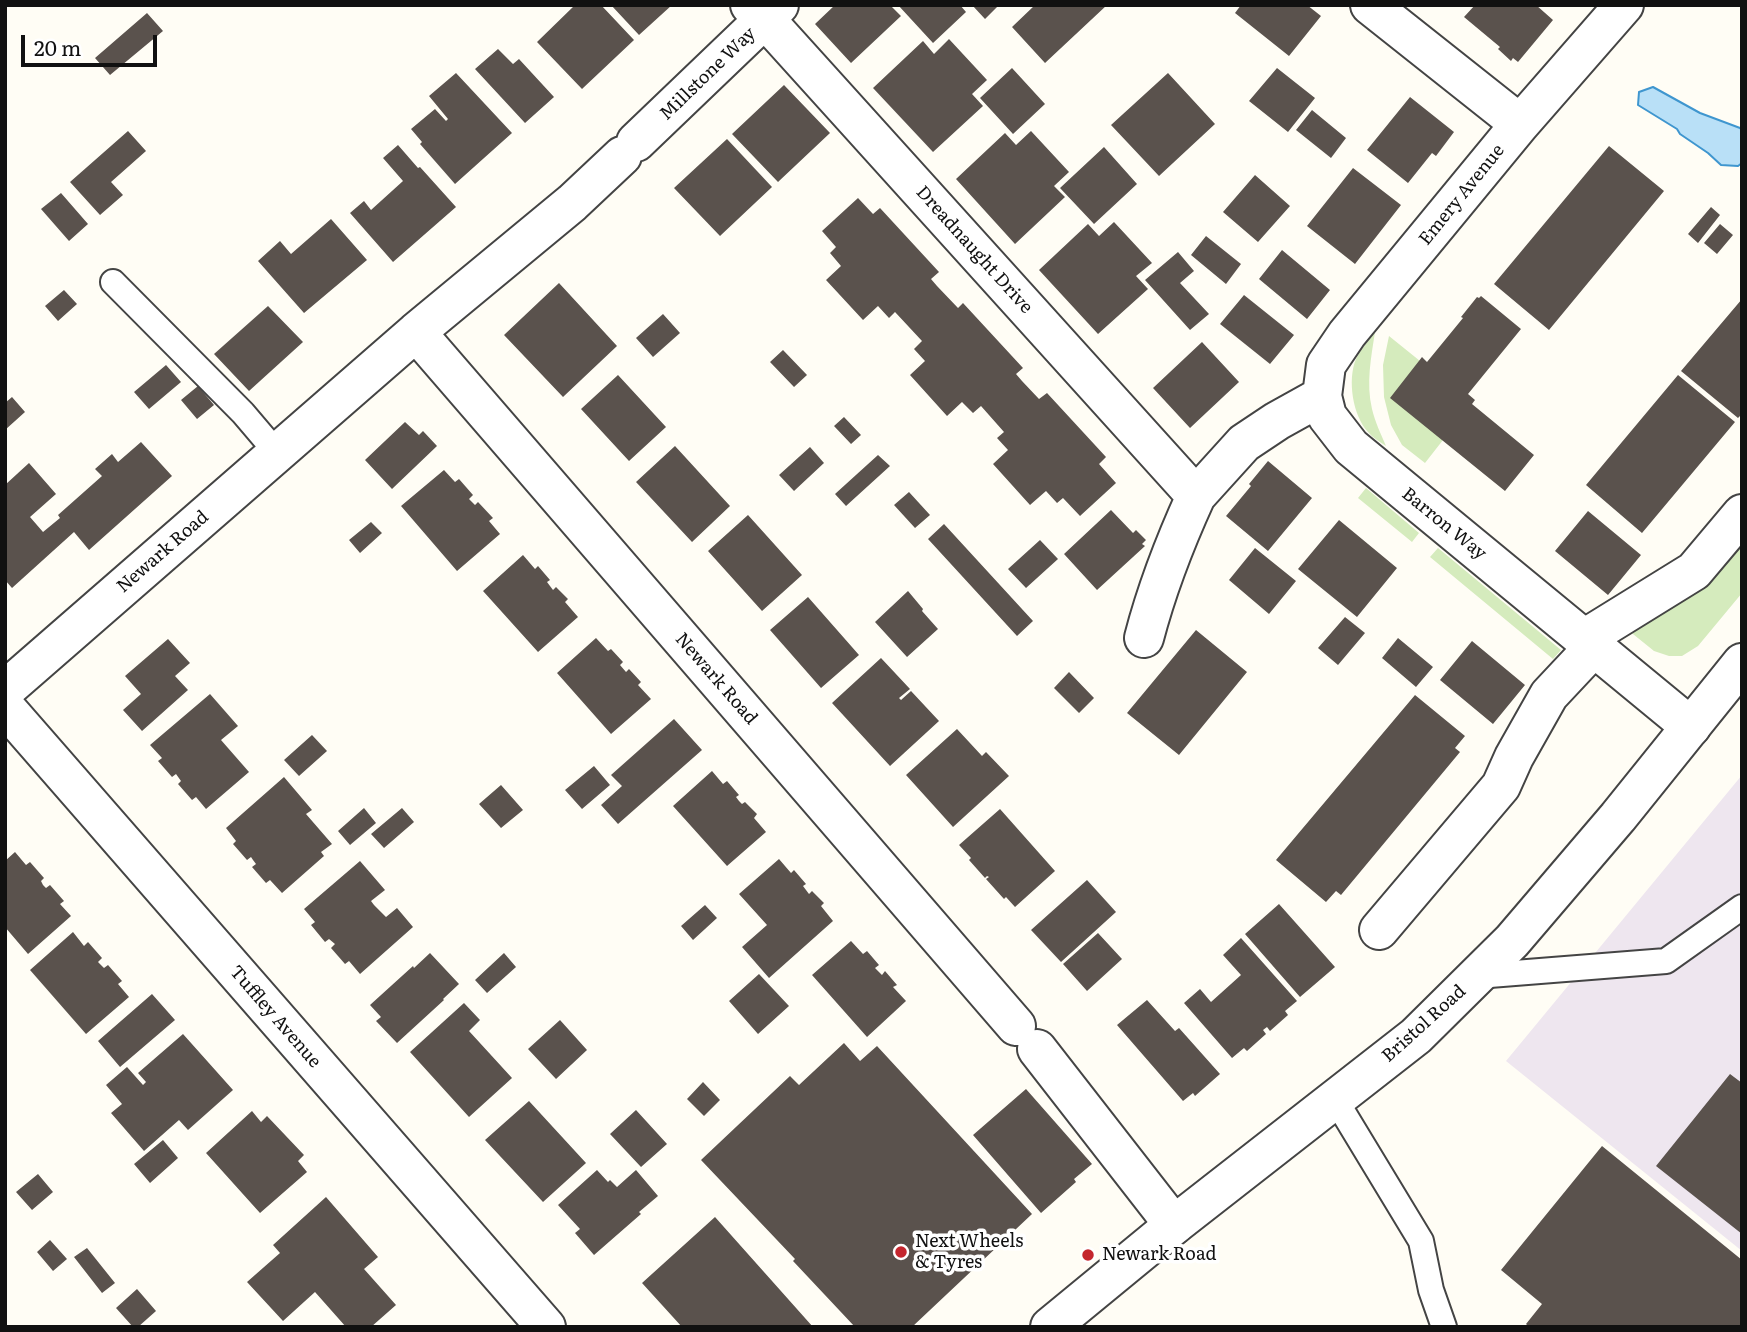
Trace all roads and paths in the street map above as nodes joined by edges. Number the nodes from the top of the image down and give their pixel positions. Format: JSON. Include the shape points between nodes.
{"nodes":[{"id":1,"x":1370,"y":5,"type":"edge"},
{"id":2,"x":1624,"y":5,"type":"edge"},
{"id":3,"x":765,"y":10,"type":"edge"},
{"id":4,"x":1520,"y":124,"type":"junction"},
{"id":5,"x":629,"y":149,"type":"joint"},
{"id":6,"x":113,"y":282,"type":"dead end"},
{"id":7,"x":416,"y":332,"type":"junction"},
{"id":8,"x":1322,"y":396,"type":"junction"},
{"id":9,"x":277,"y":453,"type":"junction"},
{"id":10,"x":1196,"y":496,"type":"junction"},
{"id":11,"x":1742,"y":514,"type":"edge"},
{"id":12,"x":1144,"y":638,"type":"dead end"},
{"id":13,"x":1589,"y":643,"type":"junction"},
{"id":14,"x":1742,"y":663,"type":"edge"},
{"id":15,"x":5,"y":690,"type":"edge"},
{"id":16,"x":5,"y":707,"type":"edge"},
{"id":17,"x":1690,"y":727,"type":"junction"},
{"id":18,"x":1742,"y":907,"type":"edge"},
{"id":19,"x":1379,"y":930,"type":"dead end"},
{"id":20,"x":1477,"y":976,"type":"junction"},
{"id":21,"x":1335,"y":1099,"type":"junction"},
{"id":22,"x":1174,"y":1225,"type":"junction"},
{"id":23,"x":546,"y":1327,"type":"edge"},
{"id":24,"x":1050,"y":1327,"type":"edge"},
{"id":25,"x":1444,"y":1327,"type":"edge"}],
"edges":[{"from":1,"to":4,"type":"street"},
{"from":2,"to":4,"type":"street","name":"Emery Avenue"},
{"from":3,"to":5,"type":"street","name":"Millstone Way"},
{"from":3,"to":10,"type":"street","name":"Dreadnaught Drive"},
{"from":4,"to":8,"type":"street","name":"Emery Avenue","via":[[1348,334],[1326,365]]},
{"from":5,"to":7,"type":"street","name":"Newark Road","via":[[572,203]]},
{"from":6,"to":9,"type":"lane"},
{"from":7,"to":9,"type":"street","name":"Newark Road"},
{"from":7,"to":22,"type":"street","name":"Newark Road","via":[[1026,1038]]},
{"from":8,"to":10,"type":"street","via":[[1244,443]]},
{"from":8,"to":13,"type":"street","name":"Barron Way","via":[[1327,416],[1351,447]]},
{"from":9,"to":15,"type":"street","name":"Newark Road"},
{"from":10,"to":12,"type":"street","via":[[1174,545]]},
{"from":11,"to":13,"type":"street","via":[[1694,571]]},
{"from":13,"to":17,"type":"street","name":"Barron Way"},
{"from":13,"to":19,"type":"street","via":[[1549,695],[1501,786]]},
{"from":14,"to":17,"type":"street","name":"Bristol Road"},
{"from":16,"to":23,"type":"street","name":"Tuffley Avenue"},
{"from":17,"to":20,"type":"street","name":"Bristol Road","via":[[1512,941]]},
{"from":18,"to":20,"type":"lane","via":[[1666,961]]},
{"from":20,"to":21,"type":"street","name":"Bristol Road","via":[[1416,1036]]},
{"from":21,"to":22,"type":"street","name":"Bristol Road"},
{"from":21,"to":25,"type":"lane","via":[[1422,1241]]},
{"from":22,"to":24,"type":"street","name":"Bristol Road"}]}
